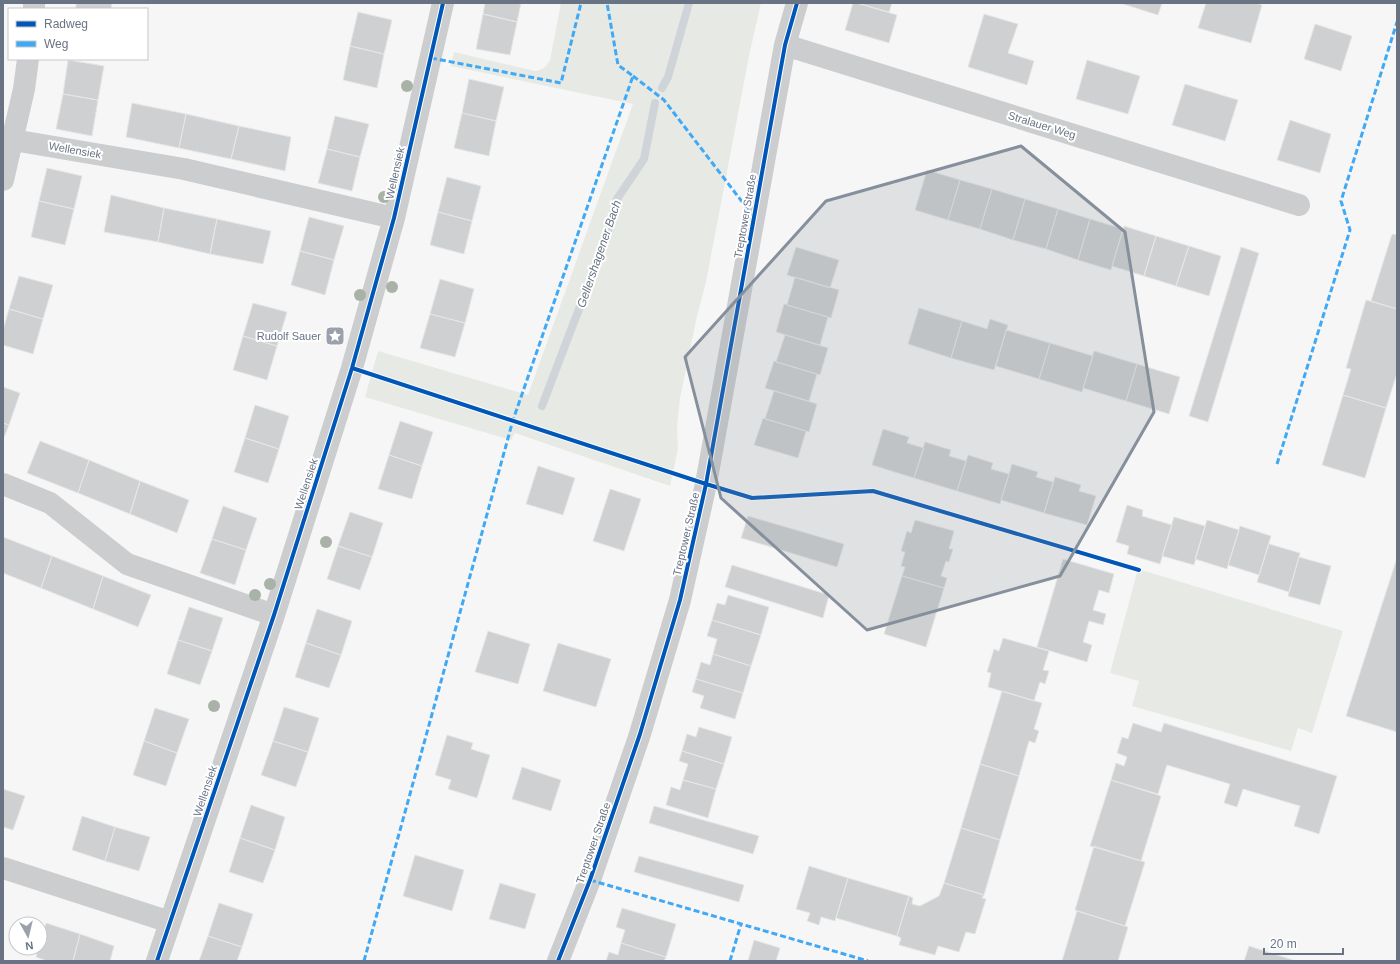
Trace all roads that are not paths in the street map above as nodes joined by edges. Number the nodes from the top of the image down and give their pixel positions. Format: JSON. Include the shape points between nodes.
{"nodes":[{"id":1,"x":443,"y":3,"type":"edge"},
{"id":2,"x":797,"y":3,"type":"edge"},
{"id":3,"x":785,"y":45,"type":"junction"},
{"id":4,"x":28,"y":60,"type":"edge"},
{"id":5,"x":12,"y":140,"type":"junction"},
{"id":6,"x":3,"y":180,"type":"edge"},
{"id":7,"x":1299,"y":205,"type":"dead end"},
{"id":8,"x":394,"y":218,"type":"junction"},
{"id":9,"x":3,"y":484,"type":"edge"},
{"id":10,"x":274,"y":615,"type":"junction"},
{"id":11,"x":3,"y":868,"type":"edge"},
{"id":12,"x":170,"y":922,"type":"junction"},
{"id":13,"x":157,"y":961,"type":"edge"},
{"id":14,"x":558,"y":961,"type":"edge"}],
"edges":[{"from":1,"to":8,"type":"street","name":"Wellensiek"},
{"from":2,"to":3,"type":"street","name":"Treptower Straße"},
{"from":3,"to":7,"type":"street","name":"Stralauer Weg"},
{"from":3,"to":14,"type":"street","name":"Treptower Straße","via":[[706,484],[680,600],[640,734],[590,880]]},
{"from":4,"to":5,"type":"street"},
{"from":5,"to":6,"type":"street"},
{"from":5,"to":8,"type":"street","name":"Wellensiek","via":[[184,169]]},
{"from":8,"to":10,"type":"street","name":"Wellensiek","via":[[352,368]]},
{"from":9,"to":10,"type":"street","via":[[50,503],[127,564]]},
{"from":10,"to":12,"type":"street","name":"Wellensiek"},
{"from":11,"to":12,"type":"street"},
{"from":12,"to":13,"type":"street","name":"Wellensiek"}]}
